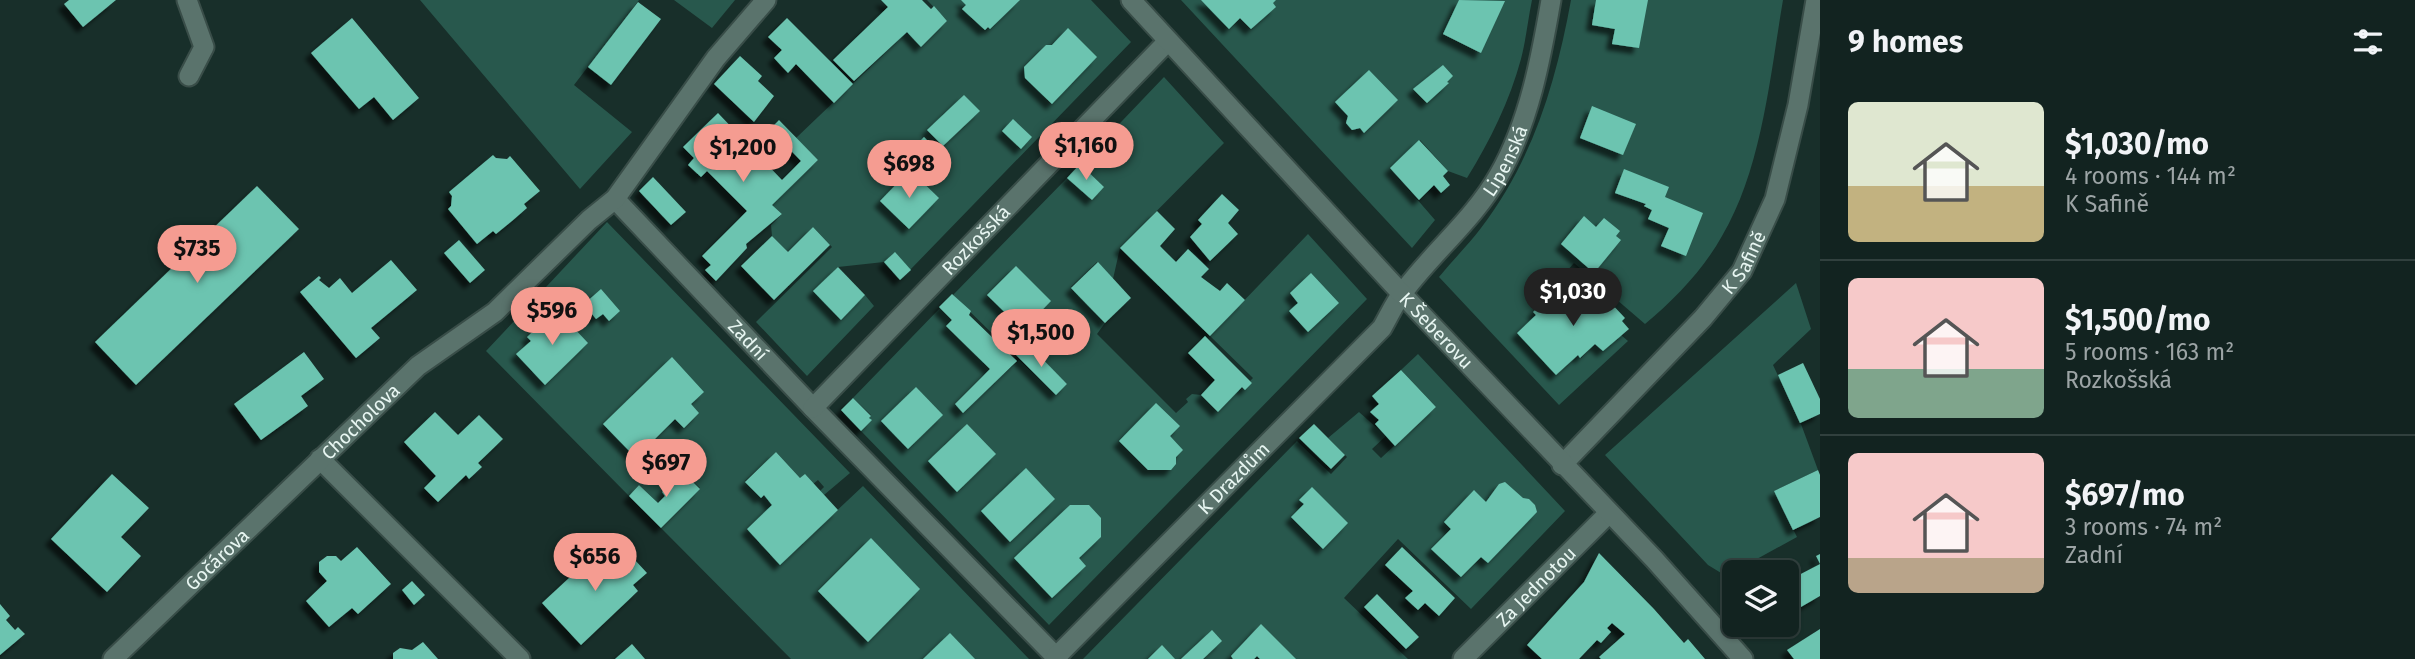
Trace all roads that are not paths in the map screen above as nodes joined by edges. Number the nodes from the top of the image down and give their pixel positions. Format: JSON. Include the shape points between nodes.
{"nodes":[{"id":1,"x":187,"y":0,"type":"edge"},
{"id":2,"x":766,"y":0,"type":"edge"},
{"id":3,"x":1551,"y":0,"type":"edge"},
{"id":4,"x":1816,"y":0,"type":"edge"},
{"id":5,"x":1139,"y":3,"type":"edge"},
{"id":6,"x":1168,"y":41,"type":"junction"},
{"id":7,"x":189,"y":76,"type":"dead end"},
{"id":8,"x":615,"y":199,"type":"junction"},
{"id":9,"x":1402,"y":293,"type":"junction"},
{"id":10,"x":813,"y":408,"type":"junction"},
{"id":11,"x":320,"y":458,"type":"junction"},
{"id":12,"x":1562,"y":465,"type":"junction"},
{"id":13,"x":1609,"y":513,"type":"junction"},
{"id":14,"x":1057,"y":658,"type":"edge"},
{"id":15,"x":113,"y":659,"type":"edge"},
{"id":16,"x":520,"y":659,"type":"edge"},
{"id":17,"x":1463,"y":659,"type":"edge"},
{"id":18,"x":1743,"y":659,"type":"edge"}],
"edges":[{"from":1,"to":7,"type":"street","via":[[204,47]]},
{"from":2,"to":8,"type":"street","via":[[716,58]]},
{"from":3,"to":9,"type":"street","name":"Lipenská","via":[[1541,63],[1499,175],[1458,232]]},
{"from":4,"to":12,"type":"street","name":"K Safině","via":[[1798,105],[1775,199],[1742,271]]},
{"from":5,"to":6,"type":"street","name":"K Šeberovu"},
{"from":6,"to":9,"type":"street","name":"K Šeberovu"},
{"from":6,"to":10,"type":"street","name":"Rozkošská"},
{"from":8,"to":10,"type":"street","name":"Zadní"},
{"from":8,"to":11,"type":"street","name":"Chocholova","via":[[495,312],[418,366]]},
{"from":9,"to":12,"type":"street","name":"K Šeberovu"},
{"from":9,"to":14,"type":"street","name":"K Drazdům","via":[[1382,328]]},
{"from":10,"to":14,"type":"street","name":"Zadní"},
{"from":11,"to":15,"type":"street","name":"Gočárova"},
{"from":11,"to":16,"type":"street","name":"Chocholova"},
{"from":12,"to":13,"type":"street","name":"K Šeberovu"},
{"from":13,"to":17,"type":"street","name":"Za Jednotou"},
{"from":13,"to":18,"type":"street","name":"K Šeberovu"}]}
